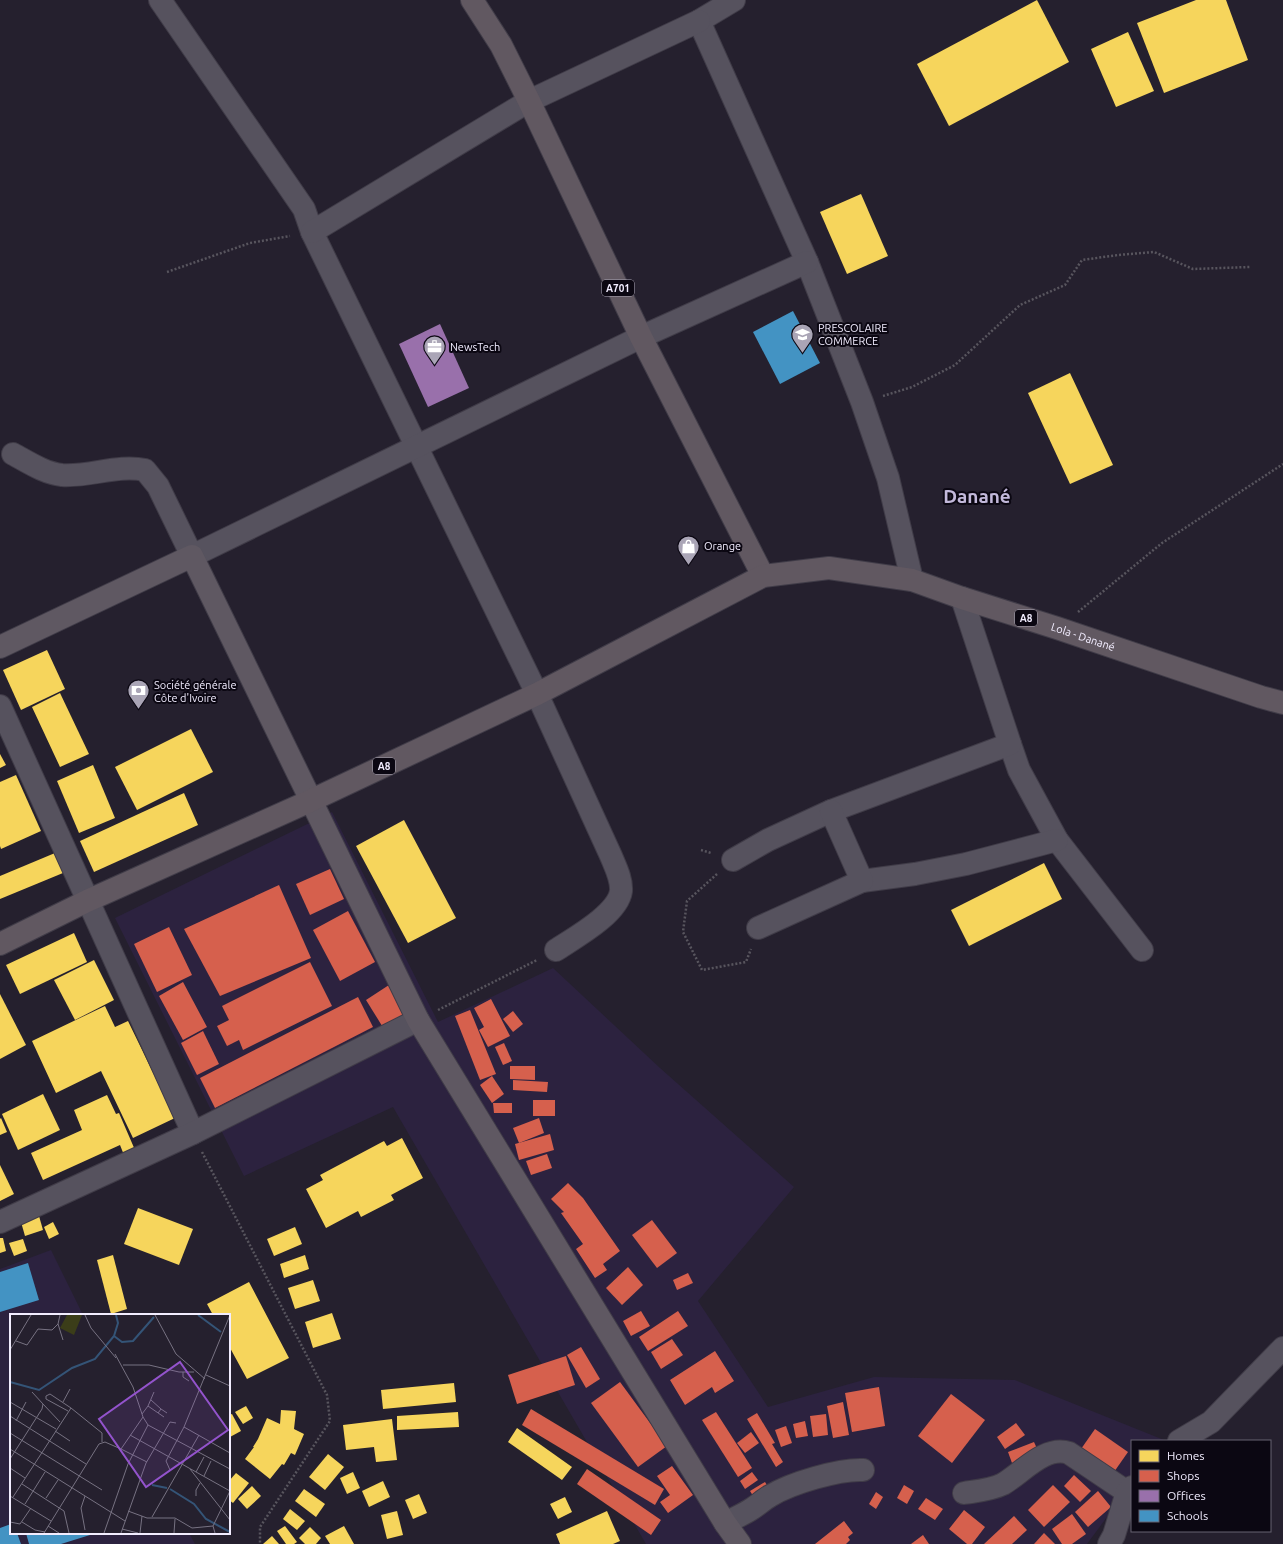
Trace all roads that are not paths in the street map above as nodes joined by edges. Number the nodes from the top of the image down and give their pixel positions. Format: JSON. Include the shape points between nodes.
{"nodes":[{"id":1,"x":160,"y":0,"type":"edge"},
{"id":2,"x":472,"y":0,"type":"edge"},
{"id":3,"x":734,"y":0,"type":"edge"},
{"id":4,"x":699,"y":21,"type":"junction"},
{"id":5,"x":529,"y":101,"type":"junction"},
{"id":6,"x":312,"y":232,"type":"junction"},
{"id":7,"x":807,"y":262,"type":"junction"},
{"id":8,"x":641,"y":337,"type":"junction"},
{"id":9,"x":417,"y":446,"type":"junction"},
{"id":10,"x":13,"y":454,"type":"dead end"},
{"id":11,"x":192,"y":556,"type":"junction"},
{"id":12,"x":763,"y":576,"type":"junction"},
{"id":13,"x":912,"y":580,"type":"junction"},
{"id":14,"x":962,"y":598,"type":"junction"},
{"id":15,"x":0,"y":647,"type":"edge"},
{"id":16,"x":537,"y":694,"type":"junction"},
{"id":17,"x":1283,"y":703,"type":"edge"},
{"id":18,"x":0,"y":706,"type":"edge"},
{"id":19,"x":1010,"y":744,"type":"junction"},
{"id":20,"x":310,"y":801,"type":"junction"},
{"id":21,"x":831,"y":811,"type":"junction"},
{"id":22,"x":1057,"y":840,"type":"junction"},
{"id":23,"x":733,"y":860,"type":"road end"},
{"id":24,"x":862,"y":881,"type":"junction"},
{"id":25,"x":87,"y":901,"type":"junction"},
{"id":26,"x":758,"y":928,"type":"road end"},
{"id":27,"x":0,"y":944,"type":"edge"},
{"id":28,"x":556,"y":950,"type":"road end"},
{"id":29,"x":1142,"y":950,"type":"dead end"},
{"id":30,"x":418,"y":1020,"type":"junction"},
{"id":31,"x":193,"y":1133,"type":"junction"},
{"id":32,"x":0,"y":1222,"type":"edge"},
{"id":33,"x":1283,"y":1348,"type":"edge"},
{"id":34,"x":1181,"y":1440,"type":"edge"},
{"id":35,"x":863,"y":1470,"type":"dead end"},
{"id":36,"x":1130,"y":1489,"type":"edge"},
{"id":37,"x":964,"y":1493,"type":"dead end"},
{"id":38,"x":725,"y":1523,"type":"junction"},
{"id":39,"x":740,"y":1544,"type":"edge"},
{"id":40,"x":1109,"y":1544,"type":"edge"}],
"edges":[{"from":1,"to":6,"type":"street","via":[[304,209]]},
{"from":2,"to":5,"type":"main road","number":"A701","via":[[501,45]]},
{"from":3,"to":4,"type":"street"},
{"from":4,"to":5,"type":"street"},
{"from":4,"to":7,"type":"street"},
{"from":5,"to":6,"type":"street"},
{"from":5,"to":8,"type":"main road","number":"A701"},
{"from":6,"to":9,"type":"street"},
{"from":7,"to":8,"type":"street"},
{"from":7,"to":13,"type":"street","via":[[862,402],[888,478]]},
{"from":8,"to":9,"type":"street"},
{"from":8,"to":12,"type":"main road","number":"A701"},
{"from":9,"to":11,"type":"street"},
{"from":9,"to":16,"type":"street"},
{"from":10,"to":11,"type":"street","via":[[38,468],[61,475],[128,468],[145,470],[158,486]]},
{"from":11,"to":15,"type":"street"},
{"from":11,"to":20,"type":"street"},
{"from":12,"to":13,"type":"main road","name":"Lola - Danané","number":"A8","via":[[829,568]]},
{"from":12,"to":16,"type":"main road","number":"A8"},
{"from":13,"to":14,"type":"main road","name":"Lola - Danané","number":"A8"},
{"from":14,"to":17,"type":"main road","name":"Lola - Danané","number":"A8"},
{"from":14,"to":19,"type":"street"},
{"from":16,"to":20,"type":"main road","number":"A8"},
{"from":16,"to":28,"type":"street","via":[[621,882],[618,901],[601,920]]},
{"from":18,"to":25,"type":"street"},
{"from":19,"to":21,"type":"street"},
{"from":19,"to":22,"type":"street","via":[[1019,770]]},
{"from":20,"to":25,"type":"main road","number":"A8"},
{"from":20,"to":30,"type":"street"},
{"from":21,"to":23,"type":"street","via":[[768,840]]},
{"from":21,"to":24,"type":"street"},
{"from":22,"to":24,"type":"street","via":[[966,864]]},
{"from":22,"to":29,"type":"street"},
{"from":24,"to":26,"type":"street"},
{"from":25,"to":27,"type":"main road","number":"A8"},
{"from":25,"to":31,"type":"street"},
{"from":30,"to":31,"type":"street"},
{"from":30,"to":38,"type":"street"},
{"from":31,"to":32,"type":"street"},
{"from":33,"to":34,"type":"street","via":[[1210,1422]]},
{"from":35,"to":38,"type":"street","via":[[830,1474],[792,1486],[771,1495]]},
{"from":36,"to":37,"type":"street","via":[[1069,1453],[1056,1451],[1030,1464],[1003,1484],[983,1491]]},
{"from":36,"to":40,"type":"street"},
{"from":38,"to":39,"type":"street"}]}
